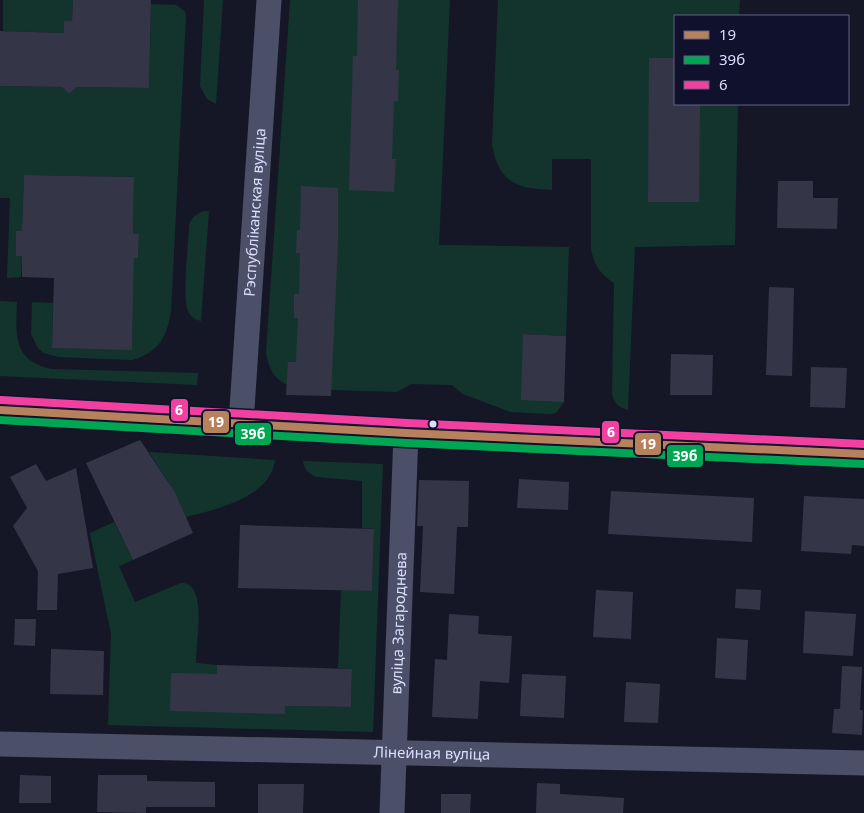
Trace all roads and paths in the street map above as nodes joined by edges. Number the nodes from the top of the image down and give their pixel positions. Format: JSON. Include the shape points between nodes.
{"nodes":[{"id":1,"x":269,"y":0,"type":"edge"},
{"id":2,"x":0,"y":410,"type":"edge"},
{"id":3,"x":241,"y":424,"type":"junction"},
{"id":4,"x":406,"y":433,"type":"junction"},
{"id":5,"x":864,"y":454,"type":"edge"},
{"id":6,"x":0,"y":744,"type":"edge"},
{"id":7,"x":394,"y":752,"type":"junction"},
{"id":8,"x":864,"y":763,"type":"edge"},
{"id":9,"x":392,"y":813,"type":"edge"}],
"edges":[{"from":1,"to":3,"type":"street","name":"Рэспубліканская вуліца"},
{"from":2,"to":3,"type":"main road"},
{"from":3,"to":4,"type":"main road"},
{"from":4,"to":5,"type":"main road"},
{"from":4,"to":7,"type":"street","name":"вуліца Загароднева"},
{"from":6,"to":7,"type":"street","name":"Лінейная вуліца"},
{"from":7,"to":8,"type":"street","name":"Лінейная вуліца"},
{"from":7,"to":9,"type":"street","name":"вуліца Загароднева"}]}
